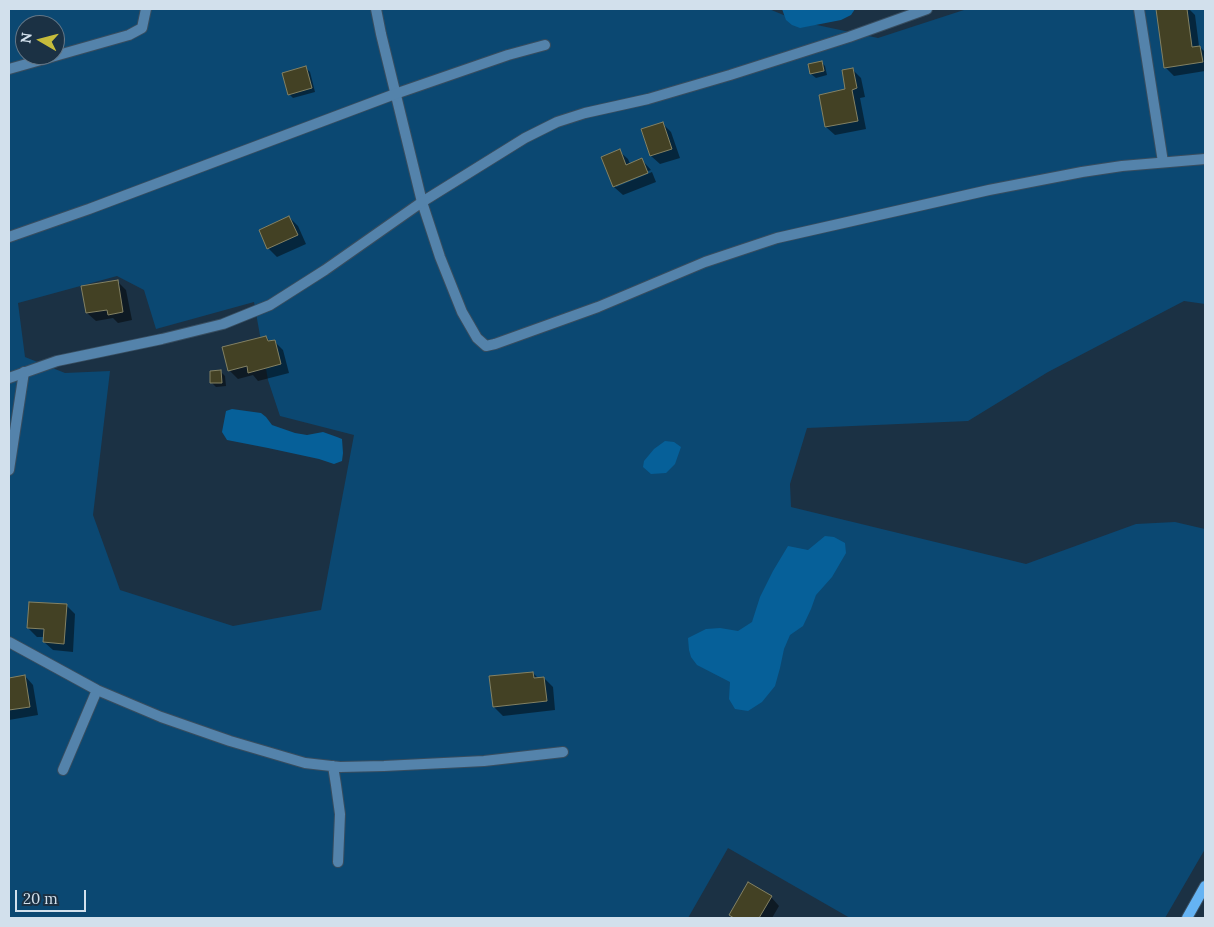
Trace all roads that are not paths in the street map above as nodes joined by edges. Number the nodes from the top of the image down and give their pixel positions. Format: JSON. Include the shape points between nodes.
{"nodes":[{"id":1,"x":146,"y":9,"type":"edge"},
{"id":2,"x":376,"y":9,"type":"edge"},
{"id":3,"x":927,"y":9,"type":"edge"},
{"id":4,"x":1139,"y":9,"type":"edge"},
{"id":5,"x":546,"y":45,"type":"dead end"},
{"id":6,"x":9,"y":69,"type":"edge"},
{"id":7,"x":395,"y":94,"type":"junction"},
{"id":8,"x":1205,"y":159,"type":"edge"},
{"id":9,"x":1163,"y":162,"type":"junction"},
{"id":10,"x":422,"y":202,"type":"junction"},
{"id":11,"x":9,"y":237,"type":"edge"},
{"id":12,"x":24,"y":372,"type":"junction"},
{"id":13,"x":9,"y":378,"type":"edge"},
{"id":14,"x":9,"y":470,"type":"edge"},
{"id":15,"x":9,"y":642,"type":"edge"},
{"id":16,"x":97,"y":690,"type":"junction"},
{"id":17,"x":563,"y":752,"type":"dead end"},
{"id":18,"x":333,"y":766,"type":"junction"},
{"id":19,"x":63,"y":770,"type":"dead end"},
{"id":20,"x":338,"y":862,"type":"dead end"},
{"id":21,"x":1205,"y":886,"type":"edge"},
{"id":22,"x":1188,"y":918,"type":"edge"}],
"edges":[{"from":1,"to":6,"type":"street","via":[[142,28],[128,35]]},
{"from":2,"to":7,"type":"street"},
{"from":3,"to":10,"type":"street","via":[[730,75],[557,122],[525,138]]},
{"from":4,"to":9,"type":"street"},
{"from":5,"to":7,"type":"street"},
{"from":7,"to":10,"type":"street"},
{"from":7,"to":11,"type":"street"},
{"from":8,"to":9,"type":"street"},
{"from":9,"to":10,"type":"street","via":[[1082,172],[989,190],[777,238],[705,262],[598,307],[486,346],[462,312]]},
{"from":10,"to":12,"type":"street","via":[[270,305],[223,324],[57,361]]},
{"from":12,"to":13,"type":"street"},
{"from":12,"to":14,"type":"street"},
{"from":15,"to":16,"type":"street"},
{"from":16,"to":18,"type":"street","via":[[230,741],[305,763]]},
{"from":16,"to":19,"type":"street"},
{"from":17,"to":18,"type":"street","via":[[464,762]]},
{"from":18,"to":20,"type":"street","via":[[340,814]]},
{"from":21,"to":22,"type":"street"}]}
